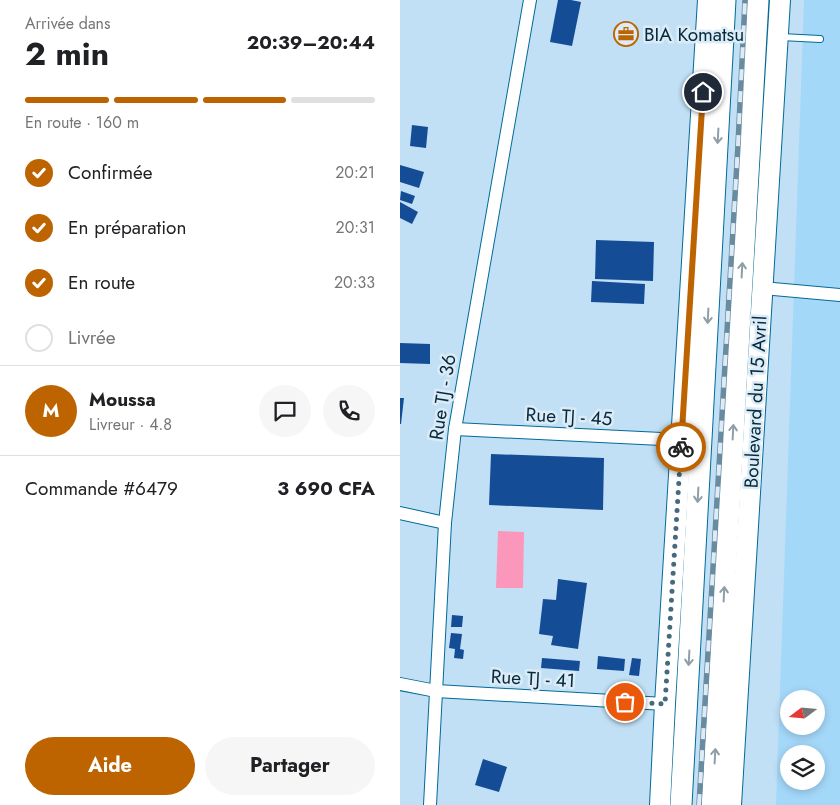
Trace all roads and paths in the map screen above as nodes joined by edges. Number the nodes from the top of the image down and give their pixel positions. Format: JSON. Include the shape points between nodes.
{"nodes":[{"id":1,"x":530,"y":0,"type":"edge"},
{"id":2,"x":708,"y":0,"type":"edge"},
{"id":3,"x":725,"y":0,"type":"edge"},
{"id":4,"x":758,"y":0,"type":"edge"},
{"id":5,"x":780,"y":0,"type":"edge"},
{"id":6,"x":777,"y":37,"type":"junction"},
{"id":7,"x":820,"y":39,"type":"dead end"},
{"id":8,"x":762,"y":288,"type":"junction"},
{"id":9,"x":840,"y":295,"type":"edge"},
{"id":10,"x":455,"y":430,"type":"junction"},
{"id":11,"x":682,"y":440,"type":"junction"},
{"id":12,"x":400,"y":513,"type":"edge"},
{"id":13,"x":445,"y":524,"type":"junction"},
{"id":14,"x":400,"y":684,"type":"edge"},
{"id":15,"x":436,"y":691,"type":"junction"},
{"id":16,"x":665,"y":704,"type":"junction"},
{"id":17,"x":430,"y":805,"type":"edge"},
{"id":18,"x":660,"y":805,"type":"edge"},
{"id":19,"x":681,"y":805,"type":"edge"},
{"id":20,"x":712,"y":805,"type":"edge"},
{"id":21,"x":731,"y":805,"type":"edge"}],
"edges":[{"from":1,"to":10,"type":"street","name":"Rue TJ - 36"},
{"from":2,"to":11,"type":"main road"},
{"from":3,"to":19,"type":"highway","one_way":true},
{"from":20,"to":4,"type":"highway","name":"Boulevard du 15 Avril","one_way":true},
{"from":5,"to":6,"type":"main road","name":"Boulevard du 15 Avril"},
{"from":6,"to":7,"type":"lane"},
{"from":6,"to":8,"type":"main road","name":"Boulevard du 15 Avril"},
{"from":8,"to":9,"type":"street"},
{"from":8,"to":21,"type":"main road","name":"Boulevard du 15 Avril"},
{"from":10,"to":11,"type":"street","name":"Rue TJ - 45"},
{"from":10,"to":13,"type":"street","name":"Rue TJ - 36"},
{"from":11,"to":16,"type":"main road"},
{"from":12,"to":13,"type":"street"},
{"from":13,"to":15,"type":"street","name":"Rue TJ - 36"},
{"from":14,"to":15,"type":"street","name":"Rue TJ - 41"},
{"from":15,"to":16,"type":"street","name":"Rue TJ - 41"},
{"from":15,"to":17,"type":"street","name":"Rue TJ - 36"},
{"from":16,"to":18,"type":"main road"}]}
